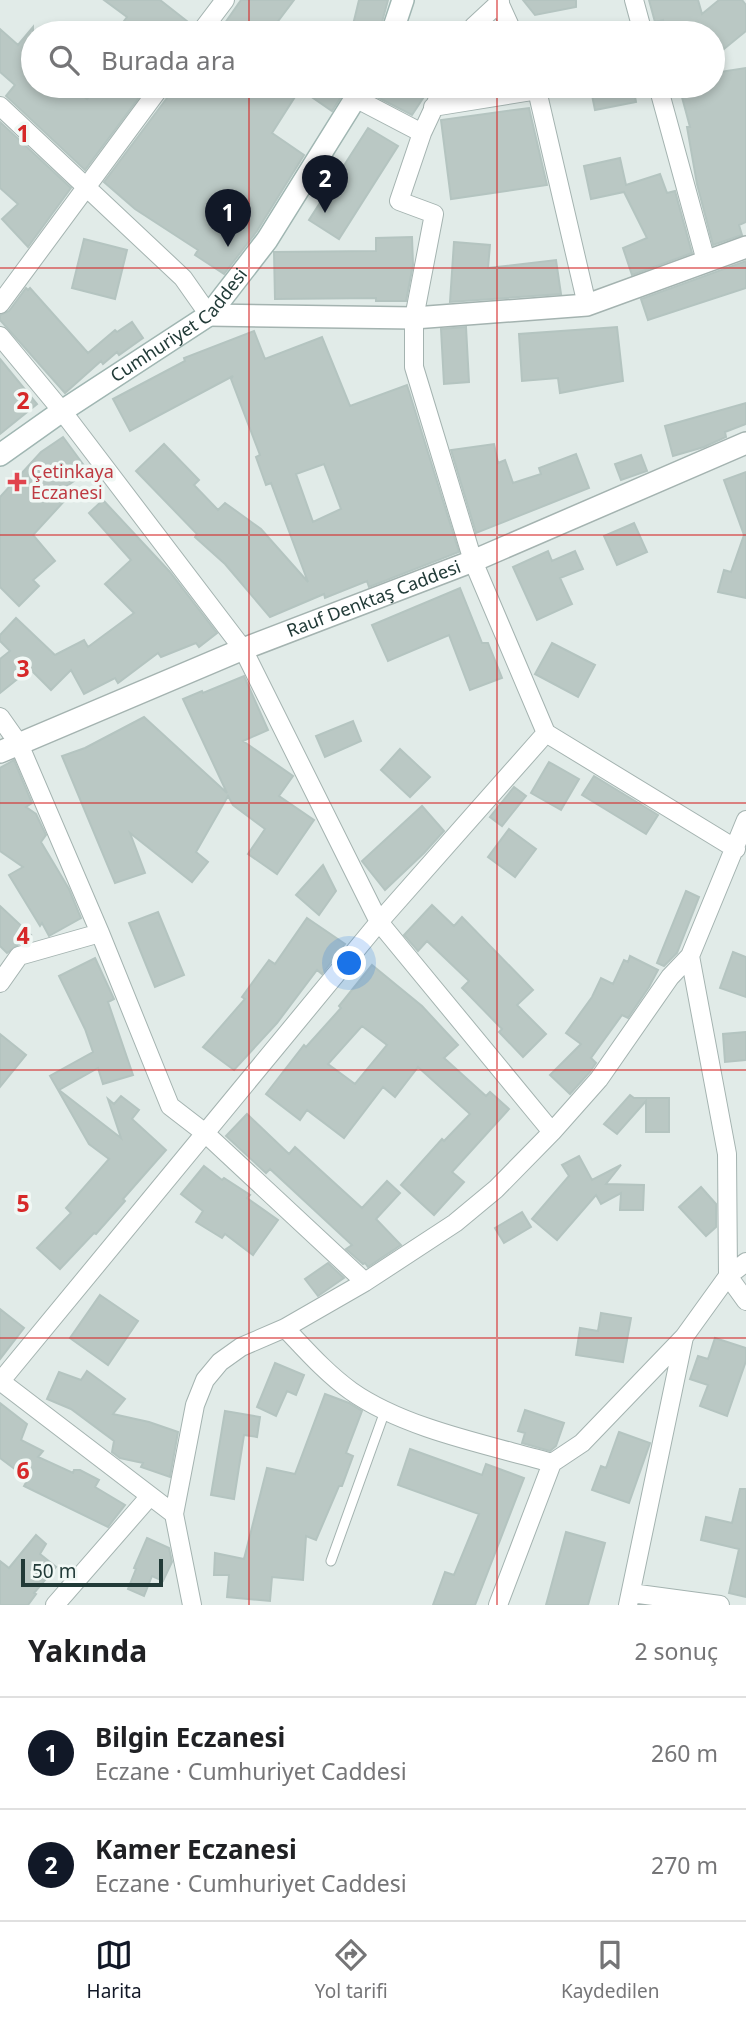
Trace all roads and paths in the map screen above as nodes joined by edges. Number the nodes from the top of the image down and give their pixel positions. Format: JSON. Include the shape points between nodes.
{"nodes":[{"id":1,"x":225,"y":0,"type":"edge"},
{"id":2,"x":403,"y":0,"type":"edge"},
{"id":3,"x":634,"y":0,"type":"edge"},
{"id":4,"x":499,"y":1,"type":"edge"},
{"id":5,"x":209,"y":21,"type":"edge"},
{"id":6,"x":396,"y":21,"type":"edge"},
{"id":7,"x":479,"y":21,"type":"edge"},
{"id":8,"x":508,"y":21,"type":"edge"},
{"id":9,"x":640,"y":21,"type":"edge"},
{"id":10,"x":153,"y":98,"type":"edge"},
{"id":11,"x":355,"y":98,"type":"edge"},
{"id":12,"x":368,"y":98,"type":"edge"},
{"id":13,"x":438,"y":98,"type":"edge"},
{"id":14,"x":482,"y":98,"type":"edge"},
{"id":15,"x":539,"y":98,"type":"edge"},
{"id":16,"x":661,"y":98,"type":"edge"},
{"id":17,"x":0,"y":106,"type":"edge"},
{"id":18,"x":433,"y":107,"type":"junction"},
{"id":19,"x":422,"y":133,"type":"junction"},
{"id":20,"x":87,"y":187,"type":"junction"},
{"id":21,"x":746,"y":247,"type":"edge"},
{"id":22,"x":706,"y":261,"type":"junction"},
{"id":23,"x":0,"y":304,"type":"edge"},
{"id":24,"x":587,"y":306,"type":"junction"},
{"id":25,"x":209,"y":315,"type":"junction"},
{"id":26,"x":414,"y":318,"type":"junction"},
{"id":27,"x":0,"y":336,"type":"edge"},
{"id":28,"x":62,"y":411,"type":"junction"},
{"id":29,"x":746,"y":443,"type":"edge"},
{"id":30,"x":0,"y":455,"type":"edge"},
{"id":31,"x":473,"y":561,"type":"junction"},
{"id":32,"x":243,"y":649,"type":"junction"},
{"id":33,"x":0,"y":717,"type":"edge"},
{"id":34,"x":546,"y":733,"type":"junction"},
{"id":35,"x":9,"y":748,"type":"edge"},
{"id":36,"x":746,"y":820,"type":"edge"},
{"id":37,"x":736,"y":849,"type":"junction"},
{"id":38,"x":379,"y":922,"type":"junction"},
{"id":39,"x":100,"y":933,"type":"junction"},
{"id":40,"x":690,"y":956,"type":"junction"},
{"id":41,"x":0,"y":983,"type":"edge"},
{"id":42,"x":552,"y":1132,"type":"junction"},
{"id":43,"x":205,"y":1133,"type":"junction"},
{"id":44,"x":746,"y":1262,"type":"edge"},
{"id":45,"x":728,"y":1276,"type":"junction"},
{"id":46,"x":365,"y":1282,"type":"junction"},
{"id":47,"x":746,"y":1301,"type":"edge"},
{"id":48,"x":285,"y":1328,"type":"junction"},
{"id":49,"x":684,"y":1337,"type":"junction"},
{"id":50,"x":0,"y":1381,"type":"edge"},
{"id":51,"x":385,"y":1411,"type":"junction"},
{"id":52,"x":552,"y":1464,"type":"junction"},
{"id":53,"x":150,"y":1496,"type":"junction"},
{"id":54,"x":174,"y":1514,"type":"junction"},
{"id":55,"x":331,"y":1561,"type":"dead end"},
{"id":56,"x":630,"y":1599,"type":"edge"},
{"id":57,"x":55,"y":1605,"type":"edge"},
{"id":58,"x":192,"y":1605,"type":"edge"},
{"id":59,"x":498,"y":1605,"type":"edge"},
{"id":60,"x":720,"y":1605,"type":"edge"}],
"edges":[{"from":1,"to":5,"type":"street"},
{"from":2,"to":6,"type":"street"},
{"from":3,"to":9,"type":"street"},
{"from":4,"to":7,"type":"street"},
{"from":4,"to":8,"type":"street"},
{"from":10,"to":20,"type":"street"},
{"from":11,"to":25,"type":"street","name":"Cumhuriyet Caddesi","via":[[267,240]]},
{"from":12,"to":19,"type":"street"},
{"from":13,"to":18,"type":"street"},
{"from":14,"to":18,"type":"street"},
{"from":15,"to":24,"type":"street"},
{"from":16,"to":22,"type":"street"},
{"from":17,"to":20,"type":"street"},
{"from":18,"to":19,"type":"street"},
{"from":19,"to":26,"type":"street","via":[[399,201],[434,214]]},
{"from":20,"to":23,"type":"street"},
{"from":20,"to":25,"type":"street","via":[[183,278]]},
{"from":21,"to":22,"type":"street"},
{"from":22,"to":24,"type":"street"},
{"from":24,"to":26,"type":"street"},
{"from":25,"to":26,"type":"street"},
{"from":25,"to":28,"type":"street","name":"Cumhuriyet Caddesi"},
{"from":26,"to":31,"type":"street","via":[[414,367]]},
{"from":27,"to":28,"type":"street"},
{"from":28,"to":30,"type":"street","name":"Cumhuriyet Caddesi"},
{"from":28,"to":32,"type":"street"},
{"from":29,"to":31,"type":"street","name":"Rauf Denktaş Caddesi"},
{"from":31,"to":32,"type":"street","name":"Rauf Denktaş Caddesi"},
{"from":31,"to":34,"type":"street"},
{"from":32,"to":35,"type":"street","name":"Rauf Denktaş Caddesi"},
{"from":32,"to":38,"type":"street"},
{"from":33,"to":35,"type":"street"},
{"from":34,"to":37,"type":"street"},
{"from":34,"to":38,"type":"street"},
{"from":35,"to":39,"type":"street"},
{"from":36,"to":37,"type":"street"},
{"from":37,"to":40,"type":"street"},
{"from":38,"to":42,"type":"street"},
{"from":38,"to":43,"type":"street"},
{"from":39,"to":41,"type":"street","via":[[19,956]]},
{"from":39,"to":43,"type":"street","via":[[170,1106]]},
{"from":40,"to":42,"type":"street","via":[[670,977],[599,1079]]},
{"from":40,"to":45,"type":"street","via":[[727,1154]]},
{"from":42,"to":46,"type":"street","via":[[455,1223]]},
{"from":43,"to":46,"type":"street"},
{"from":43,"to":50,"type":"street"},
{"from":44,"to":45,"type":"street"},
{"from":45,"to":47,"type":"street"},
{"from":45,"to":49,"type":"street"},
{"from":46,"to":48,"type":"street"},
{"from":48,"to":51,"type":"street","via":[[324,1368]]},
{"from":48,"to":54,"type":"street","via":[[241,1347],[205,1380],[195,1405]]},
{"from":49,"to":52,"type":"street","via":[[582,1443]]},
{"from":49,"to":56,"type":"street"},
{"from":50,"to":53,"type":"street"},
{"from":51,"to":52,"type":"street"},
{"from":51,"to":55,"type":"lane"},
{"from":52,"to":59,"type":"street"},
{"from":53,"to":54,"type":"street"},
{"from":53,"to":57,"type":"street"},
{"from":54,"to":58,"type":"street"},
{"from":56,"to":60,"type":"street"}]}
